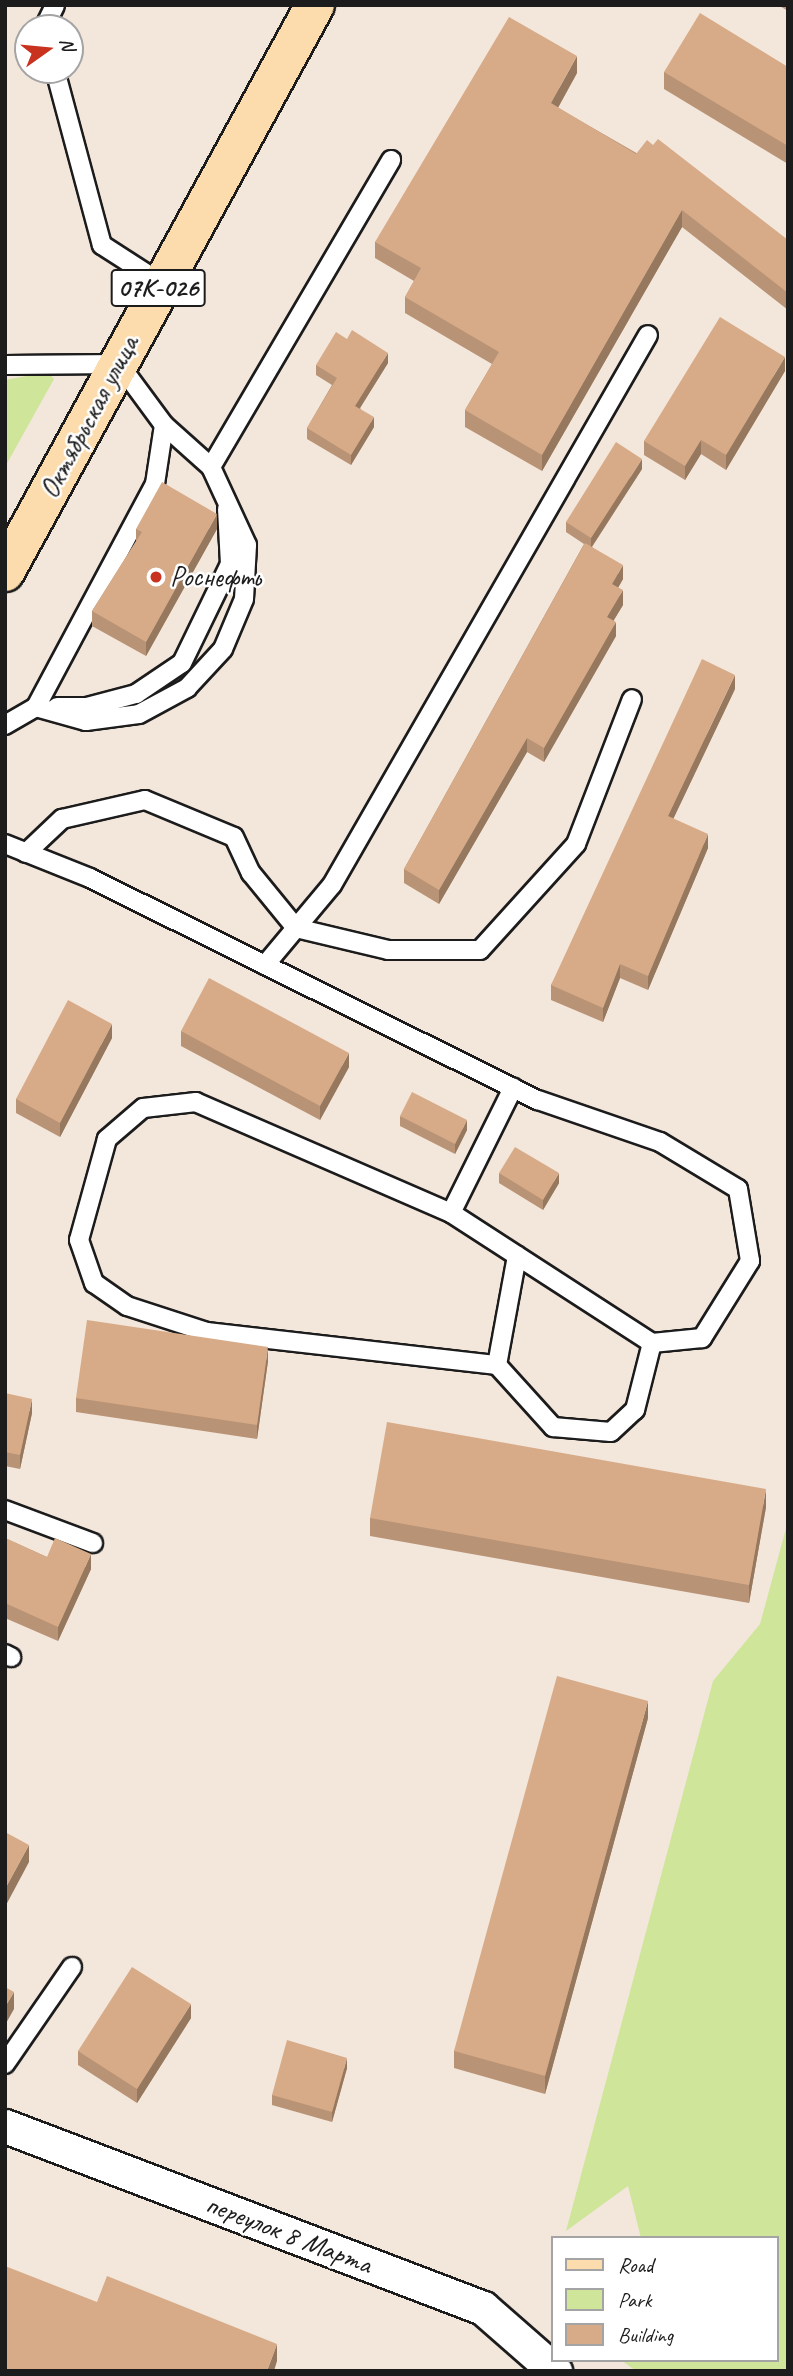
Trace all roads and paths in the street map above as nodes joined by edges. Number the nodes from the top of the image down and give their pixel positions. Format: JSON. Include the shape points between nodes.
{"nodes":[{"id":1,"x":315,"y":5,"type":"edge"},
{"id":2,"x":59,"y":84,"type":"edge"},
{"id":3,"x":391,"y":160,"type":"dead end"},
{"id":4,"x":161,"y":283,"type":"junction"},
{"id":5,"x":648,"y":335,"type":"dead end"},
{"id":6,"x":119,"y":364,"type":"junction"},
{"id":7,"x":5,"y":365,"type":"edge"},
{"id":8,"x":164,"y":425,"type":"junction"},
{"id":9,"x":211,"y":467,"type":"junction"},
{"id":10,"x":226,"y":491,"type":"junction"},
{"id":11,"x":5,"y":572,"type":"edge"},
{"id":12,"x":632,"y":699,"type":"dead end"},
{"id":13,"x":37,"y":707,"type":"junction"},
{"id":14,"x":5,"y":725,"type":"edge"},
{"id":15,"x":5,"y":844,"type":"edge"},
{"id":16,"x":26,"y":853,"type":"junction"},
{"id":17,"x":296,"y":928,"type":"junction"},
{"id":18,"x":265,"y":965,"type":"junction"},
{"id":19,"x":513,"y":1088,"type":"junction"},
{"id":20,"x":451,"y":1213,"type":"junction"},
{"id":21,"x":517,"y":1256,"type":"junction"},
{"id":22,"x":652,"y":1343,"type":"junction"},
{"id":23,"x":497,"y":1366,"type":"junction"},
{"id":24,"x":5,"y":1510,"type":"edge"},
{"id":25,"x":93,"y":1543,"type":"dead end"},
{"id":26,"x":72,"y":1967,"type":"dead end"},
{"id":27,"x":5,"y":2064,"type":"edge"},
{"id":28,"x":5,"y":2126,"type":"edge"},
{"id":29,"x":555,"y":2371,"type":"edge"}],
"edges":[{"from":1,"to":4,"type":"main road","name":"Октябрьская улица","number":"07К-026"},
{"from":2,"to":4,"type":"lane","via":[[102,245]]},
{"from":3,"to":9,"type":"lane"},
{"from":4,"to":6,"type":"main road","name":"Октябрьская улица","number":"07К-026"},
{"from":5,"to":17,"type":"lane","via":[[332,885]]},
{"from":6,"to":7,"type":"lane"},
{"from":6,"to":8,"type":"lane"},
{"from":6,"to":11,"type":"main road","name":"Октябрьская улица","number":"07К-026"},
{"from":8,"to":9,"type":"lane"},
{"from":8,"to":13,"type":"lane","via":[[155,484]]},
{"from":9,"to":10,"type":"lane"},
{"from":10,"to":13,"type":"lane","via":[[230,564],[182,663],[136,694],[87,707]]},
{"from":10,"to":13,"type":"lane","via":[[247,545],[244,598],[223,649],[187,688],[139,714],[86,721]]},
{"from":12,"to":17,"type":"lane","via":[[576,844],[480,950],[388,950]]},
{"from":13,"to":14,"type":"lane"},
{"from":15,"to":16,"type":"lane"},
{"from":16,"to":17,"type":"lane","via":[[62,818],[145,800],[234,837],[251,873]]},
{"from":16,"to":18,"type":"lane"},
{"from":17,"to":18,"type":"lane"},
{"from":18,"to":19,"type":"lane"},
{"from":19,"to":20,"type":"lane"},
{"from":19,"to":22,"type":"lane","via":[[660,1142],[738,1189],[750,1261],[702,1338]]},
{"from":20,"to":21,"type":"lane"},
{"from":20,"to":23,"type":"lane","via":[[196,1102],[143,1108],[107,1139],[79,1240],[94,1283],[127,1306],[207,1332]]},
{"from":21,"to":22,"type":"lane"},
{"from":21,"to":23,"type":"lane"},
{"from":22,"to":23,"type":"lane","via":[[635,1410],[611,1432],[553,1427]]},
{"from":24,"to":25,"type":"lane"},
{"from":26,"to":27,"type":"lane"},
{"from":28,"to":29,"type":"street","name":"переулок 8 Марта","via":[[483,2308]]}]}
